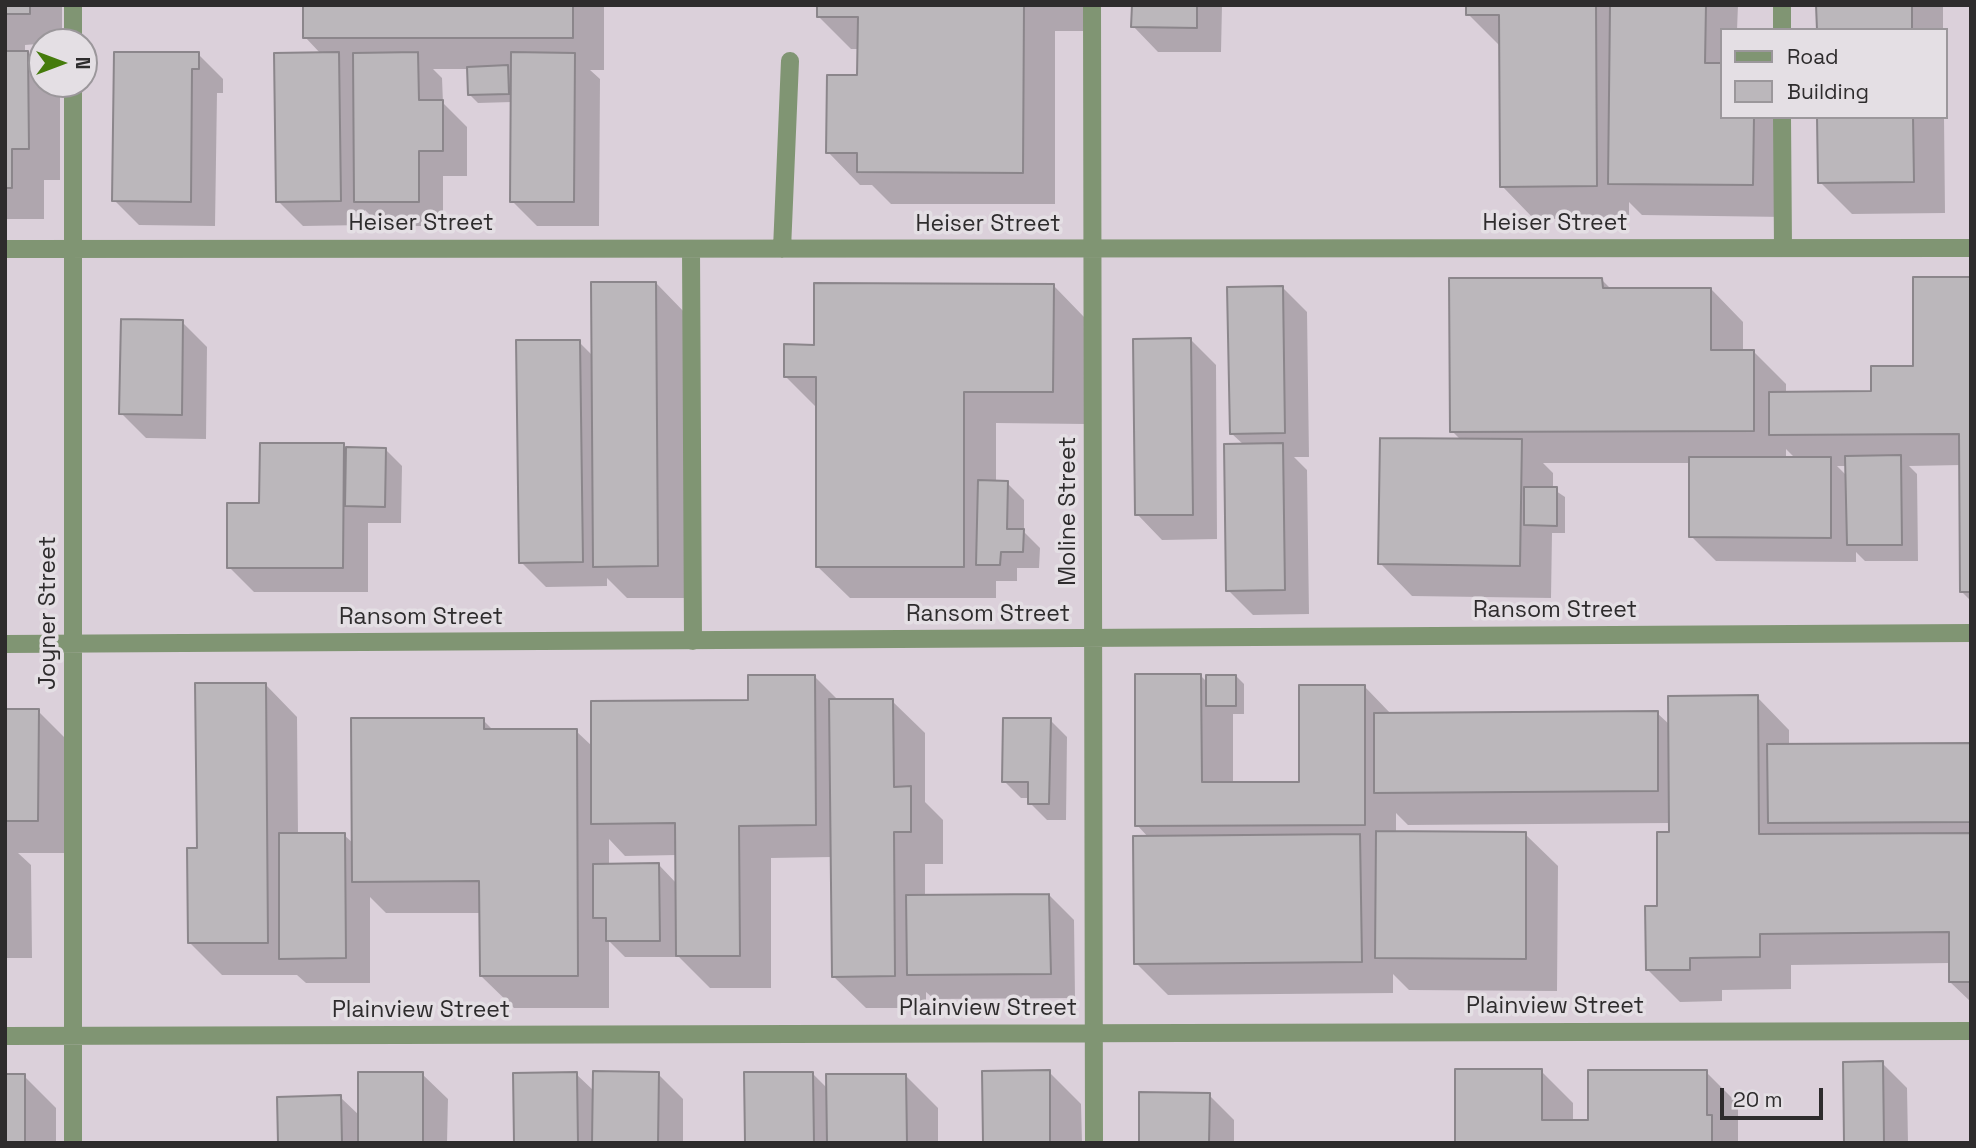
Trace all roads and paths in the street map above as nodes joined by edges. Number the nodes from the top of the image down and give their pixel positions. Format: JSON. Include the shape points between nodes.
{"nodes":[{"id":1,"x":73,"y":5,"type":"edge"},
{"id":2,"x":1092,"y":5,"type":"edge"},
{"id":3,"x":1782,"y":5,"type":"edge"},
{"id":4,"x":73,"y":28,"type":"edge"},
{"id":5,"x":1782,"y":28,"type":"edge"},
{"id":6,"x":790,"y":61,"type":"dead end"},
{"id":7,"x":73,"y":98,"type":"edge"},
{"id":8,"x":1782,"y":119,"type":"edge"},
{"id":9,"x":74,"y":248,"type":"junction"},
{"id":10,"x":1783,"y":248,"type":"junction"},
{"id":11,"x":1971,"y":248,"type":"edge"},
{"id":12,"x":5,"y":249,"type":"edge"},
{"id":13,"x":691,"y":249,"type":"junction"},
{"id":14,"x":782,"y":249,"type":"junction"},
{"id":15,"x":1093,"y":249,"type":"junction"},
{"id":16,"x":1971,"y":633,"type":"edge"},
{"id":17,"x":1093,"y":639,"type":"junction"},
{"id":18,"x":693,"y":641,"type":"junction"},
{"id":19,"x":5,"y":644,"type":"edge"},
{"id":20,"x":73,"y":644,"type":"junction"},
{"id":21,"x":1971,"y":1031,"type":"edge"},
{"id":22,"x":1094,"y":1033,"type":"junction"},
{"id":23,"x":5,"y":1036,"type":"edge"},
{"id":24,"x":72,"y":1037,"type":"junction"},
{"id":25,"x":73,"y":1143,"type":"edge"},
{"id":26,"x":1094,"y":1143,"type":"edge"}],
"edges":[{"from":1,"to":4,"type":"street"},
{"from":2,"to":15,"type":"street","name":"Moline Street"},
{"from":3,"to":5,"type":"street"},
{"from":6,"to":14,"type":"street"},
{"from":7,"to":9,"type":"street","name":"Joyner Street"},
{"from":8,"to":10,"type":"street"},
{"from":9,"to":12,"type":"street","name":"Heiser Street"},
{"from":9,"to":13,"type":"street","name":"Heiser Street"},
{"from":9,"to":20,"type":"street","name":"Joyner Street"},
{"from":10,"to":11,"type":"street","name":"Heiser Street"},
{"from":10,"to":15,"type":"street","name":"Heiser Street"},
{"from":13,"to":14,"type":"street","name":"Heiser Street"},
{"from":13,"to":18,"type":"street"},
{"from":14,"to":15,"type":"street","name":"Heiser Street"},
{"from":15,"to":17,"type":"street","name":"Moline Street"},
{"from":16,"to":17,"type":"street","name":"Ransom Street"},
{"from":17,"to":18,"type":"street","name":"Ransom Street"},
{"from":17,"to":22,"type":"street","name":"Moline Street"},
{"from":18,"to":20,"type":"street","name":"Ransom Street"},
{"from":19,"to":20,"type":"street","name":"Ransom Street"},
{"from":20,"to":24,"type":"street","name":"Joyner Street"},
{"from":21,"to":22,"type":"street","name":"Plainview Street"},
{"from":22,"to":24,"type":"street","name":"Plainview Street"},
{"from":22,"to":26,"type":"street","name":"Moline Street"},
{"from":23,"to":24,"type":"street","name":"Plainview Street"},
{"from":24,"to":25,"type":"street","name":"Joyner Street"}]}
